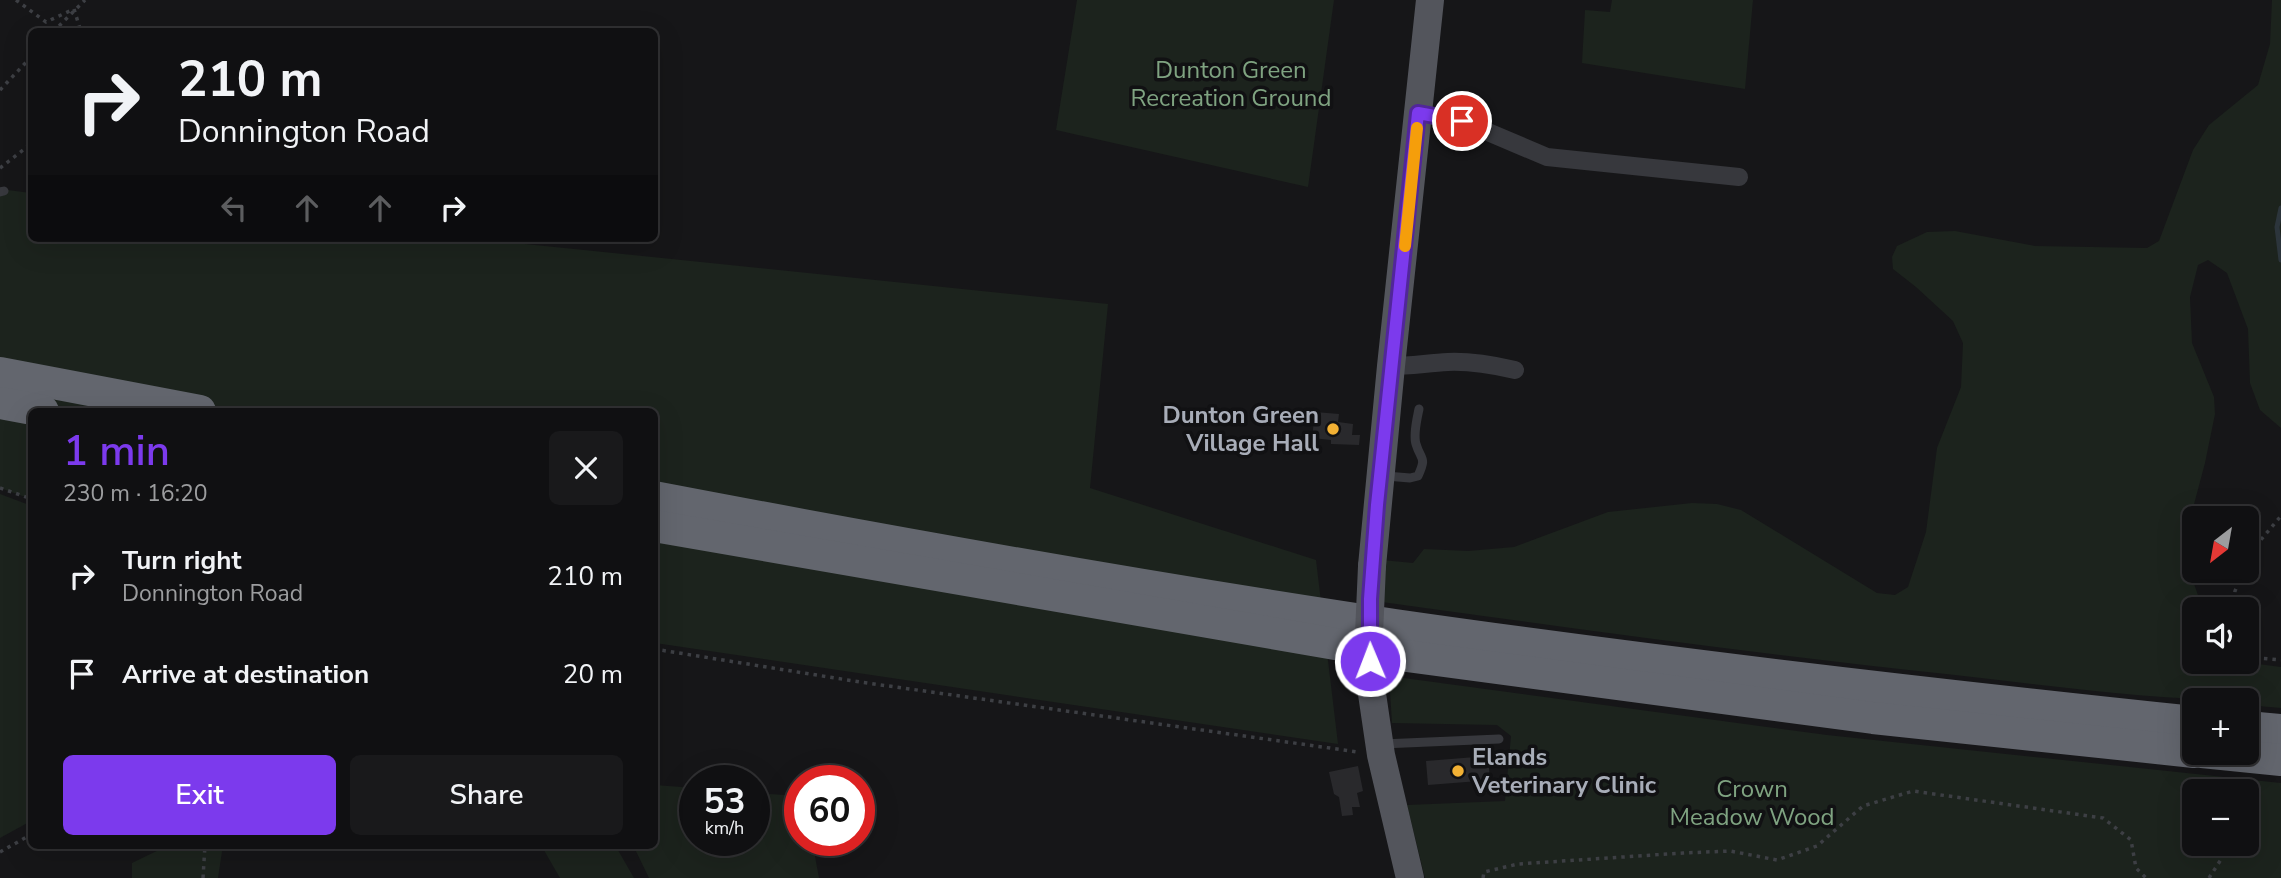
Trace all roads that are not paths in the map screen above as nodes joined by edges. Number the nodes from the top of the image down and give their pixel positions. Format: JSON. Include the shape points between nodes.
{"nodes":[{"id":1,"x":1430,"y":0,"type":"edge"},
{"id":2,"x":1418,"y":113,"type":"junction"},
{"id":3,"x":1739,"y":177,"type":"dead end"},
{"id":4,"x":1391,"y":366,"type":"junction"},
{"id":5,"x":1515,"y":370,"type":"dead end"},
{"id":6,"x":0,"y":373,"type":"edge"},
{"id":7,"x":0,"y":403,"type":"edge"},
{"id":8,"x":28,"y":408,"type":"edge"},
{"id":9,"x":184,"y":408,"type":"edge"},
{"id":10,"x":1419,"y":409,"type":"dead end"},
{"id":11,"x":1381,"y":476,"type":"junction"},
{"id":12,"x":658,"y":498,"type":"edge"},
{"id":13,"x":658,"y":528,"type":"edge"},
{"id":14,"x":2182,"y":721,"type":"edge"},
{"id":15,"x":2259,"y":728,"type":"edge"},
{"id":16,"x":2281,"y":730,"type":"edge"},
{"id":17,"x":1499,"y":738,"type":"dead end"},
{"id":18,"x":1380,"y":750,"type":"junction"},
{"id":19,"x":2182,"y":751,"type":"edge"},
{"id":20,"x":2259,"y":758,"type":"edge"},
{"id":21,"x":2281,"y":760,"type":"edge"},
{"id":22,"x":1410,"y":878,"type":"edge"}],
"edges":[{"from":1,"to":2,"type":"main road"},
{"from":2,"to":3,"type":"street","via":[[1462,121],[1547,157]]},
{"from":2,"to":4,"type":"main road"},
{"from":4,"to":5,"type":"street","via":[[1449,362]]},
{"from":4,"to":11,"type":"main road"},
{"from":6,"to":9,"type":"highway"},
{"from":7,"to":8,"type":"highway"},
{"from":10,"to":11,"type":"lane","via":[[1415,442],[1423,465],[1418,476]]},
{"from":11,"to":18,"type":"main road","bridge":true,"via":[[1369,634]]},
{"from":12,"to":14,"type":"highway","via":[[1066,572],[1394,625],[1787,677]]},
{"from":13,"to":19,"type":"highway","via":[[1399,655],[1860,716]]},
{"from":15,"to":16,"type":"highway"},
{"from":17,"to":18,"type":"lane"},
{"from":18,"to":22,"type":"main road"},
{"from":20,"to":21,"type":"highway"}]}
